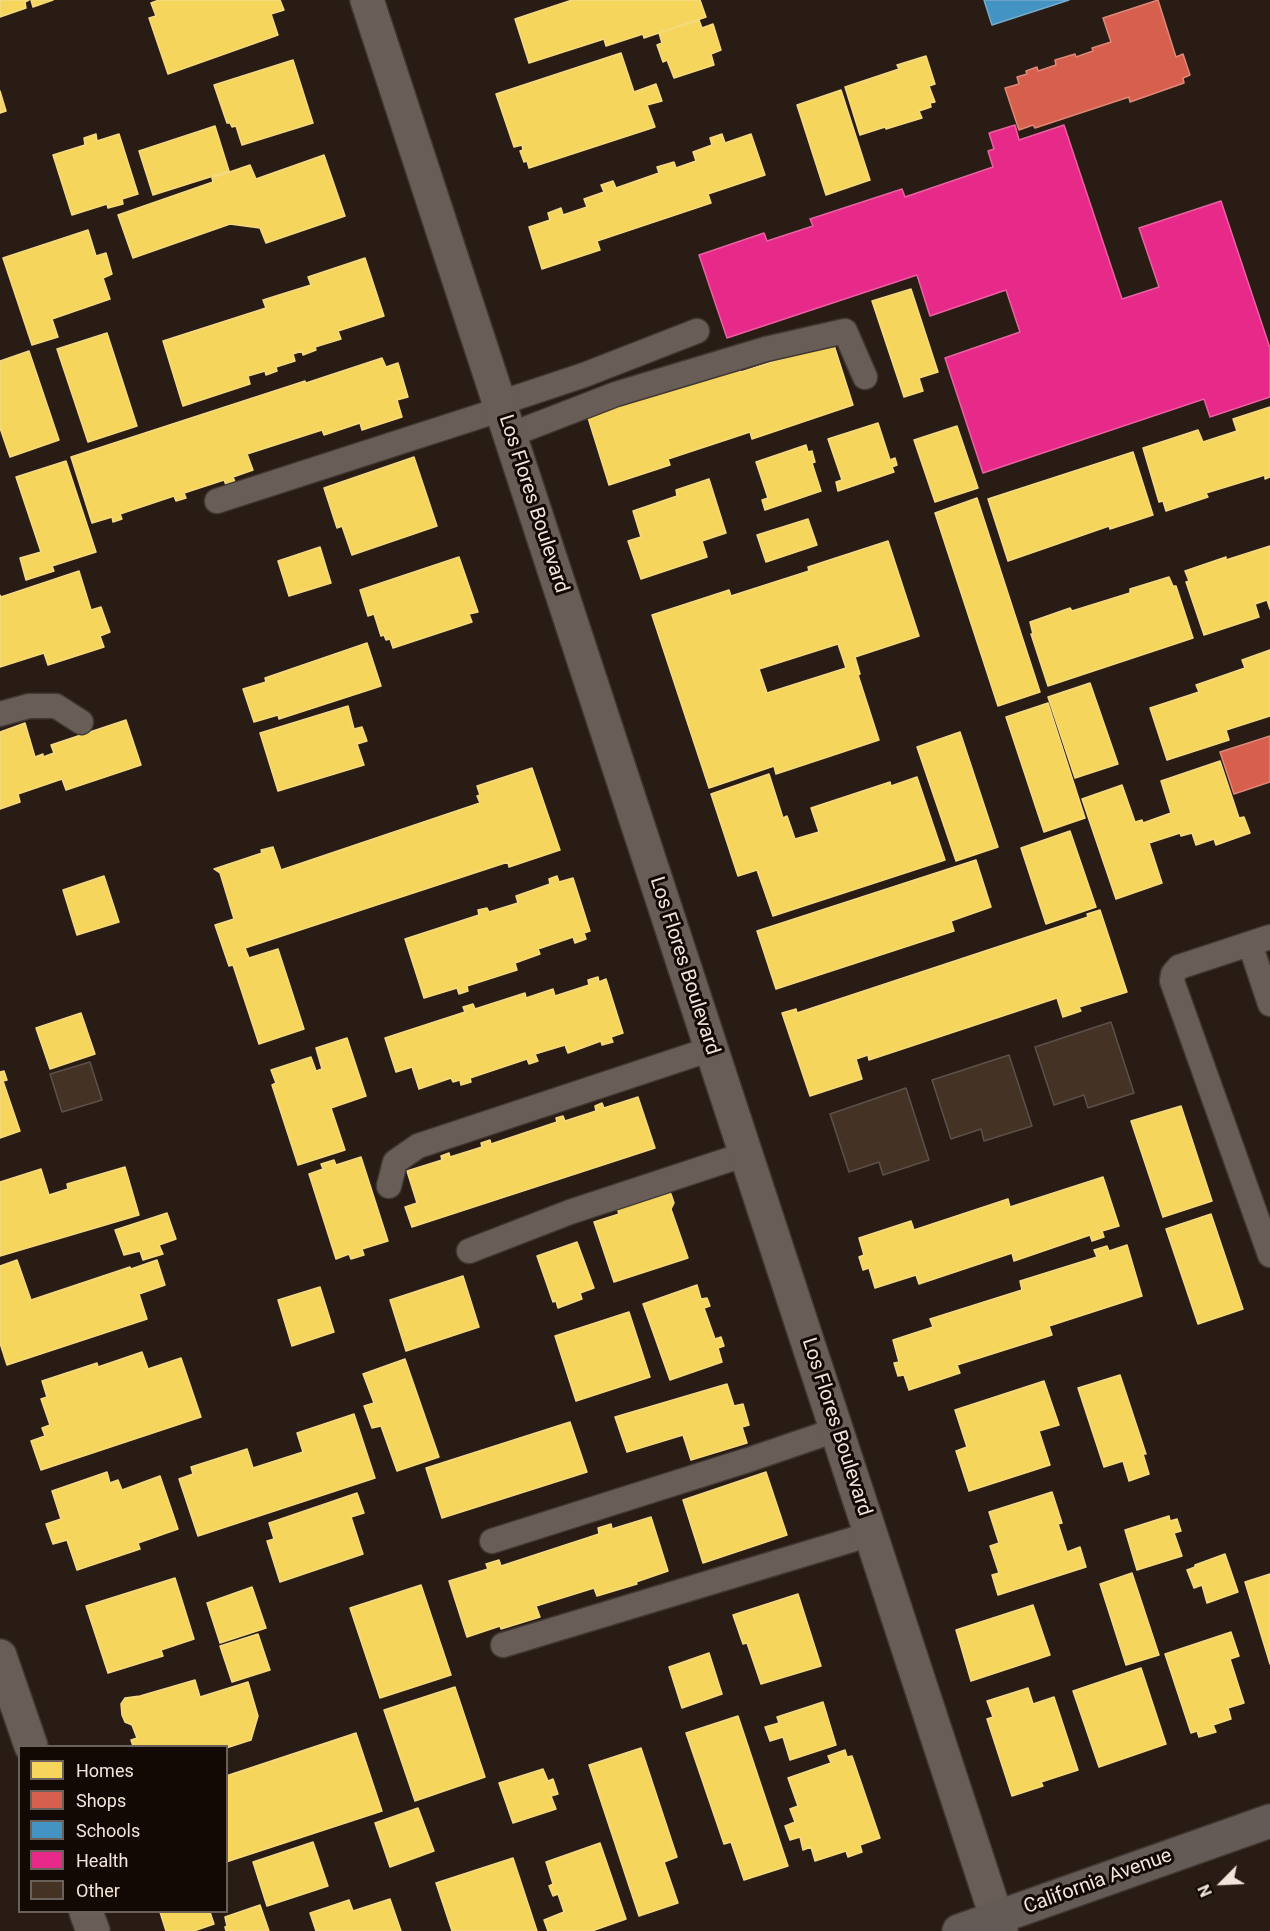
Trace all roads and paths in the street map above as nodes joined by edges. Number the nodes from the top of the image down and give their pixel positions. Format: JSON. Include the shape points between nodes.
{"nodes":[{"id":1,"x":368,"y":0,"type":"edge"},
{"id":2,"x":697,"y":331,"type":"dead end"},
{"id":3,"x":865,"y":377,"type":"dead end"},
{"id":4,"x":504,"y":415,"type":"junction"},
{"id":5,"x":217,"y":501,"type":"dead end"},
{"id":6,"x":0,"y":714,"type":"edge"},
{"id":7,"x":81,"y":722,"type":"dead end"},
{"id":8,"x":1260,"y":940,"type":"edge"},
{"id":9,"x":1270,"y":1004,"type":"edge"},
{"id":10,"x":711,"y":1049,"type":"junction"},
{"id":11,"x":746,"y":1154,"type":"junction"},
{"id":12,"x":389,"y":1186,"type":"dead end"},
{"id":13,"x":470,"y":1251,"type":"dead end"},
{"id":14,"x":1270,"y":1255,"type":"edge"},
{"id":15,"x":836,"y":1430,"type":"junction"},
{"id":16,"x":871,"y":1534,"type":"junction"},
{"id":17,"x":492,"y":1541,"type":"dead end"},
{"id":18,"x":502,"y":1645,"type":"dead end"},
{"id":19,"x":0,"y":1656,"type":"edge"},
{"id":20,"x":31,"y":1745,"type":"edge"},
{"id":21,"x":1270,"y":1821,"type":"edge"},
{"id":22,"x":87,"y":1913,"type":"edge"},
{"id":23,"x":999,"y":1925,"type":"edge"},
{"id":24,"x":93,"y":1931,"type":"edge"},
{"id":25,"x":959,"y":1931,"type":"edge"}],
"edges":[{"from":1,"to":4,"type":"street","name":"Los Flores Boulevard"},
{"from":2,"to":4,"type":"lane","via":[[584,375]]},
{"from":3,"to":4,"type":"lane","via":[[846,331],[616,394]]},
{"from":4,"to":5,"type":"lane"},
{"from":4,"to":10,"type":"street","name":"Los Flores Boulevard"},
{"from":6,"to":7,"type":"lane","via":[[29,706],[56,706]]},
{"from":8,"to":9,"type":"lane"},
{"from":8,"to":14,"type":"lane","via":[[1179,968],[1172,981]]},
{"from":10,"to":11,"type":"street","name":"Los Flores Boulevard"},
{"from":10,"to":12,"type":"lane","via":[[418,1146],[395,1162]]},
{"from":11,"to":13,"type":"lane","via":[[570,1212]]},
{"from":11,"to":15,"type":"street","name":"Los Flores Boulevard"},
{"from":15,"to":16,"type":"street","name":"Los Flores Boulevard"},
{"from":15,"to":17,"type":"lane"},
{"from":16,"to":18,"type":"lane"},
{"from":16,"to":23,"type":"street","name":"Los Flores Boulevard"},
{"from":19,"to":20,"type":"street"},
{"from":21,"to":23,"type":"main road","name":"California Avenue"},
{"from":22,"to":24,"type":"street"},
{"from":23,"to":25,"type":"main road","name":"California Avenue"}]}
